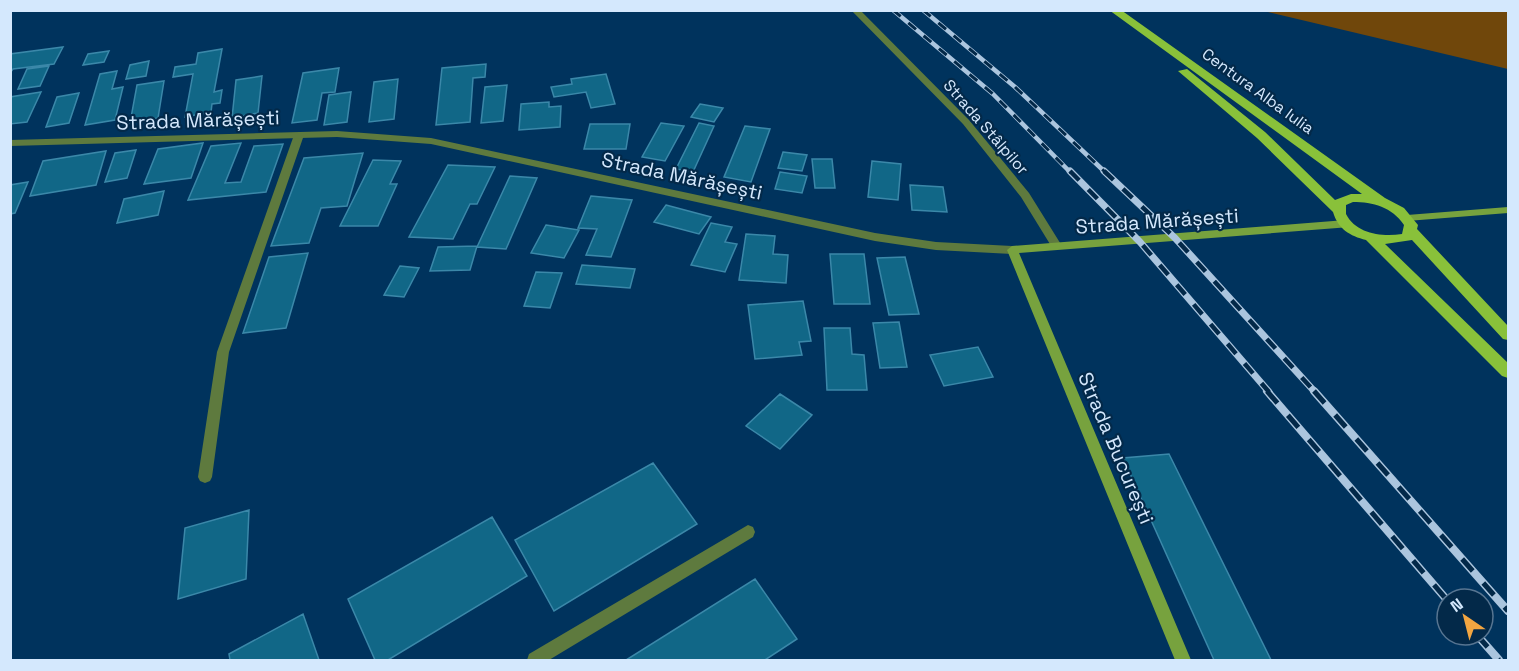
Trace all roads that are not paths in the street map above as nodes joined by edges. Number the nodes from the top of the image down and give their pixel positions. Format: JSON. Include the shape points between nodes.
{"nodes":[{"id":1,"x":855,"y":10,"type":"edge"},
{"id":2,"x":1108,"y":10,"type":"edge"},
{"id":3,"x":1114,"y":10,"type":"edge"},
{"id":4,"x":299,"y":135,"type":"junction"},
{"id":5,"x":10,"y":143,"type":"edge"},
{"id":6,"x":1380,"y":201,"type":"junction"},
{"id":7,"x":1338,"y":210,"type":"junction"},
{"id":8,"x":1509,"y":210,"type":"edge"},
{"id":9,"x":1346,"y":224,"type":"junction"},
{"id":10,"x":1409,"y":225,"type":"junction"},
{"id":11,"x":1371,"y":238,"type":"junction"},
{"id":12,"x":1056,"y":246,"type":"junction"},
{"id":13,"x":1012,"y":250,"type":"junction"},
{"id":14,"x":1509,"y":334,"type":"edge"},
{"id":15,"x":1509,"y":372,"type":"edge"},
{"id":16,"x":205,"y":477,"type":"dead end"},
{"id":17,"x":748,"y":532,"type":"dead end"},
{"id":18,"x":536,"y":660,"type":"edge"},
{"id":19,"x":1183,"y":660,"type":"edge"}],
"edges":[{"from":1,"to":12,"type":"street","name":"Strada Stâlpilor","via":[[966,122],[1025,195]]},
{"from":2,"to":7,"type":"main road","name":"Centura Alba Iulia","via":[[1234,111]]},
{"from":3,"to":6,"type":"main road","name":"Centura Alba Iulia"},
{"from":4,"to":5,"type":"street","name":"Strada Mărășești"},
{"from":4,"to":13,"type":"street","name":"Strada Mărășești","via":[[382,135],[431,141],[875,237],[936,246]]},
{"from":4,"to":16,"type":"street","via":[[223,352]]},
{"from":6,"to":7,"type":"main road","via":[[1351,198],[1340,203]]},
{"from":6,"to":10,"type":"main road","name":"Centura Alba Iulia"},
{"from":7,"to":9,"type":"main road","name":"Centura Alba Iulia"},
{"from":8,"to":10,"type":"main road"},
{"from":9,"to":11,"type":"main road"},
{"from":9,"to":12,"type":"main road","name":"Strada Mărășești"},
{"from":10,"to":11,"type":"main road","via":[[1408,237],[1401,240]]},
{"from":10,"to":14,"type":"main road"},
{"from":11,"to":15,"type":"main road"},
{"from":12,"to":13,"type":"main road","name":"Strada Mărășești"},
{"from":13,"to":19,"type":"main road","name":"Strada București"},
{"from":17,"to":18,"type":"street"}]}
